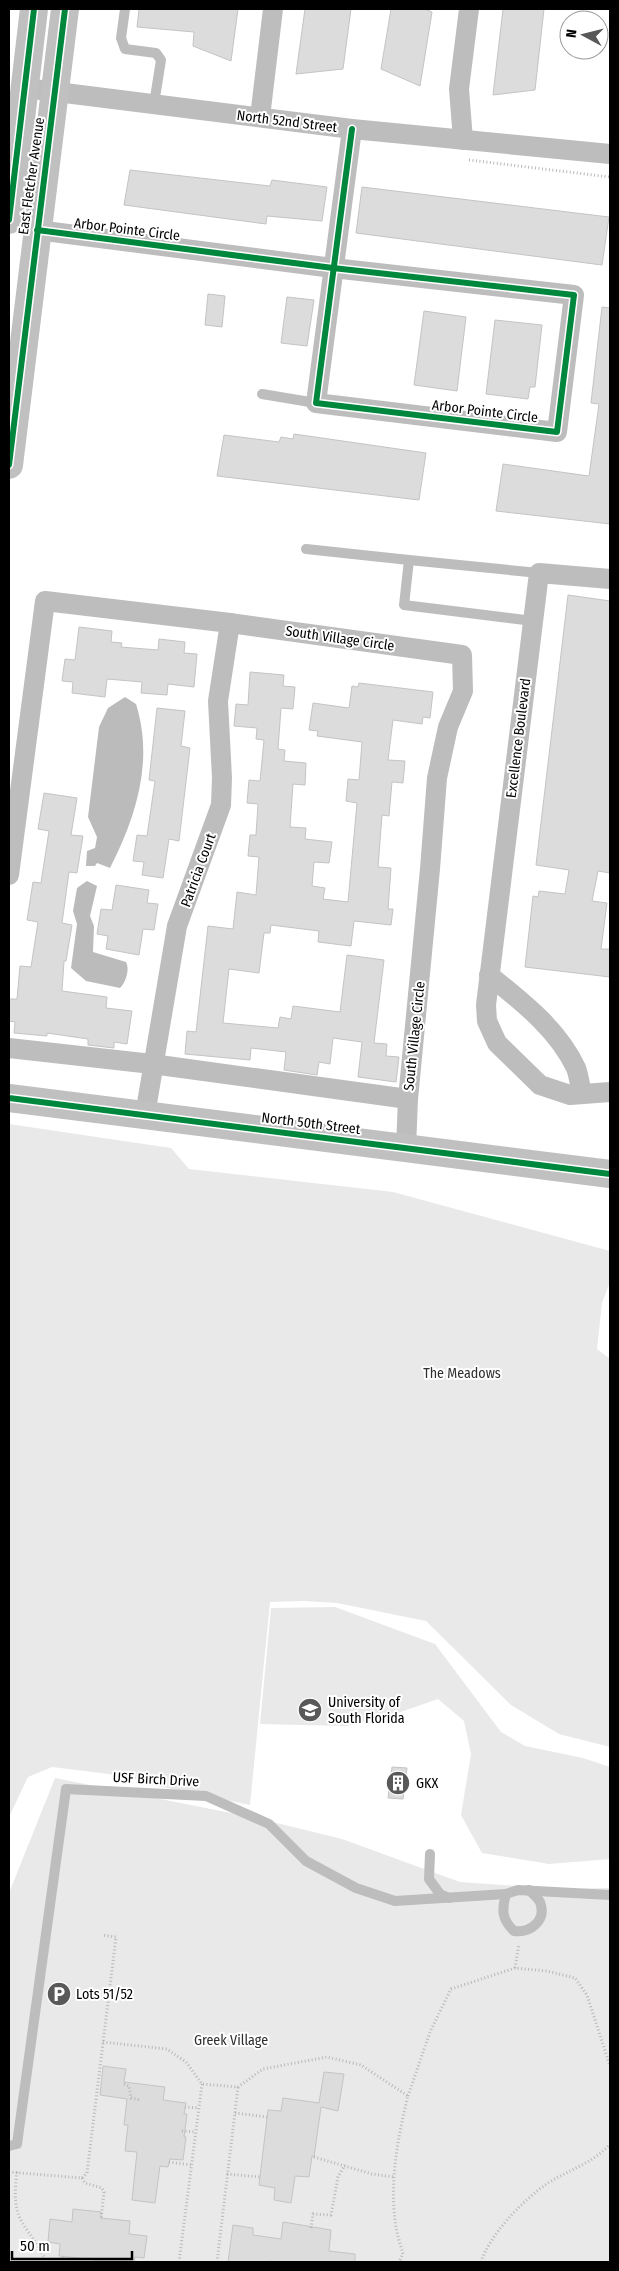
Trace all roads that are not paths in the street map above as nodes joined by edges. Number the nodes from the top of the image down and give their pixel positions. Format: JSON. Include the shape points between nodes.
{"nodes":[{"id":1,"x":34,"y":9,"type":"edge"},
{"id":2,"x":65,"y":9,"type":"edge"},
{"id":3,"x":125,"y":9,"type":"edge"},
{"id":4,"x":273,"y":9,"type":"edge"},
{"id":5,"x":469,"y":9,"type":"edge"},
{"id":6,"x":25,"y":88,"type":"junction"},
{"id":7,"x":55,"y":92,"type":"junction"},
{"id":8,"x":154,"y":104,"type":"junction"},
{"id":9,"x":260,"y":117,"type":"junction"},
{"id":10,"x":352,"y":129,"type":"junction"},
{"id":11,"x":464,"y":150,"type":"junction"},
{"id":12,"x":610,"y":154,"type":"edge"},
{"id":13,"x":9,"y":220,"type":"edge"},
{"id":14,"x":37,"y":230,"type":"junction"},
{"id":15,"x":333,"y":268,"type":"junction"},
{"id":16,"x":262,"y":394,"type":"dead end"},
{"id":17,"x":316,"y":403,"type":"junction"},
{"id":18,"x":9,"y":465,"type":"edge"},
{"id":19,"x":306,"y":549,"type":"dead end"},
{"id":20,"x":409,"y":560,"type":"junction"},
{"id":21,"x":539,"y":573,"type":"junction"},
{"id":22,"x":610,"y":579,"type":"edge"},
{"id":23,"x":533,"y":621,"type":"junction"},
{"id":24,"x":230,"y":623,"type":"junction"},
{"id":25,"x":9,"y":875,"type":"edge"},
{"id":26,"x":489,"y":975,"type":"junction"},
{"id":27,"x":9,"y":1048,"type":"edge"},
{"id":28,"x":152,"y":1064,"type":"junction"},
{"id":29,"x":610,"y":1092,"type":"edge"},
{"id":30,"x":582,"y":1094,"type":"junction"},
{"id":31,"x":9,"y":1098,"type":"edge"},
{"id":32,"x":408,"y":1100,"type":"junction"},
{"id":33,"x":145,"y":1115,"type":"junction"},
{"id":34,"x":406,"y":1148,"type":"junction"},
{"id":35,"x":610,"y":1174,"type":"edge"},
{"id":36,"x":430,"y":1854,"type":"dead end"},
{"id":37,"x":529,"y":1890,"type":"junction"},
{"id":38,"x":506,"y":1894,"type":"junction"},
{"id":39,"x":610,"y":1895,"type":"edge"},
{"id":40,"x":449,"y":1898,"type":"junction"},
{"id":41,"x":9,"y":2146,"type":"edge"}],
"edges":[{"from":1,"to":6,"type":"main road","name":"East Fletcher Avenue"},
{"from":2,"to":7,"type":"main road","name":"East Fletcher Avenue"},
{"from":3,"to":8,"type":"lane","via":[[121,38],[125,49],[156,53],[161,60]]},
{"from":4,"to":9,"type":"street"},
{"from":5,"to":11,"type":"street","via":[[459,89]]},
{"from":6,"to":7,"type":"street","name":"North 52nd Street"},
{"from":6,"to":13,"type":"main road","name":"East Fletcher Avenue"},
{"from":7,"to":8,"type":"street","name":"North 52nd Street"},
{"from":7,"to":14,"type":"main road","name":"East Fletcher Avenue"},
{"from":8,"to":9,"type":"street","name":"North 52nd Street"},
{"from":9,"to":10,"type":"street","name":"North 52nd Street"},
{"from":10,"to":11,"type":"street","name":"North 52nd Street"},
{"from":10,"to":15,"type":"street"},
{"from":11,"to":12,"type":"street","name":"North 52nd Street"},
{"from":14,"to":15,"type":"street","name":"Arbor Pointe Circle"},
{"from":14,"to":18,"type":"main road","name":"East Fletcher Avenue"},
{"from":15,"to":17,"type":"street"},
{"from":15,"to":17,"type":"street","name":"Arbor Pointe Circle","via":[[574,295],[557,432]]},
{"from":16,"to":17,"type":"lane"},
{"from":19,"to":20,"type":"lane"},
{"from":20,"to":21,"type":"lane"},
{"from":20,"to":23,"type":"lane","via":[[404,605]]},
{"from":21,"to":22,"type":"street"},
{"from":21,"to":23,"type":"street","name":"Excellence Boulevard"},
{"from":23,"to":26,"type":"street","name":"Excellence Boulevard"},
{"from":24,"to":25,"type":"street","name":"South Village Circle","via":[[44,601]]},
{"from":24,"to":28,"type":"street","name":"Patricia Court","via":[[218,701],[221,805],[177,926]]},
{"from":24,"to":32,"type":"street","name":"South Village Circle","via":[[462,655],[463,691],[448,727],[437,778]]},
{"from":26,"to":30,"type":"street","via":[[534,1012],[561,1043],[576,1069]]},
{"from":26,"to":30,"type":"street","name":"Excellence Boulevard","via":[[487,1021],[497,1043],[540,1085],[570,1095]]},
{"from":27,"to":28,"type":"street","name":"South Village Circle"},
{"from":28,"to":32,"type":"street","name":"South Village Circle"},
{"from":28,"to":33,"type":"street","name":"Patricia Court"},
{"from":29,"to":30,"type":"street","name":"Excellence Boulevard"},
{"from":31,"to":33,"type":"main road","name":"North 50th Street"},
{"from":32,"to":34,"type":"street","name":"South Village Circle"},
{"from":33,"to":34,"type":"main road","name":"North 50th Street"},
{"from":34,"to":35,"type":"main road","name":"North 50th Street"},
{"from":36,"to":40,"type":"lane","via":[[429,1879],[440,1894]]},
{"from":37,"to":38,"type":"lane","name":"USF Birch Drive"},
{"from":37,"to":38,"type":"lane","via":[[540,1902],[536,1925],[529,1931],[514,1931],[506,1924],[502,1911]]},
{"from":37,"to":39,"type":"lane","name":"USF Birch Drive"},
{"from":38,"to":40,"type":"lane","name":"USF Birch Drive"},
{"from":40,"to":41,"type":"lane","name":"USF Birch Drive","via":[[394,1901],[356,1888],[306,1861],[270,1824],[206,1796],[66,1789],[17,2144]]}]}
